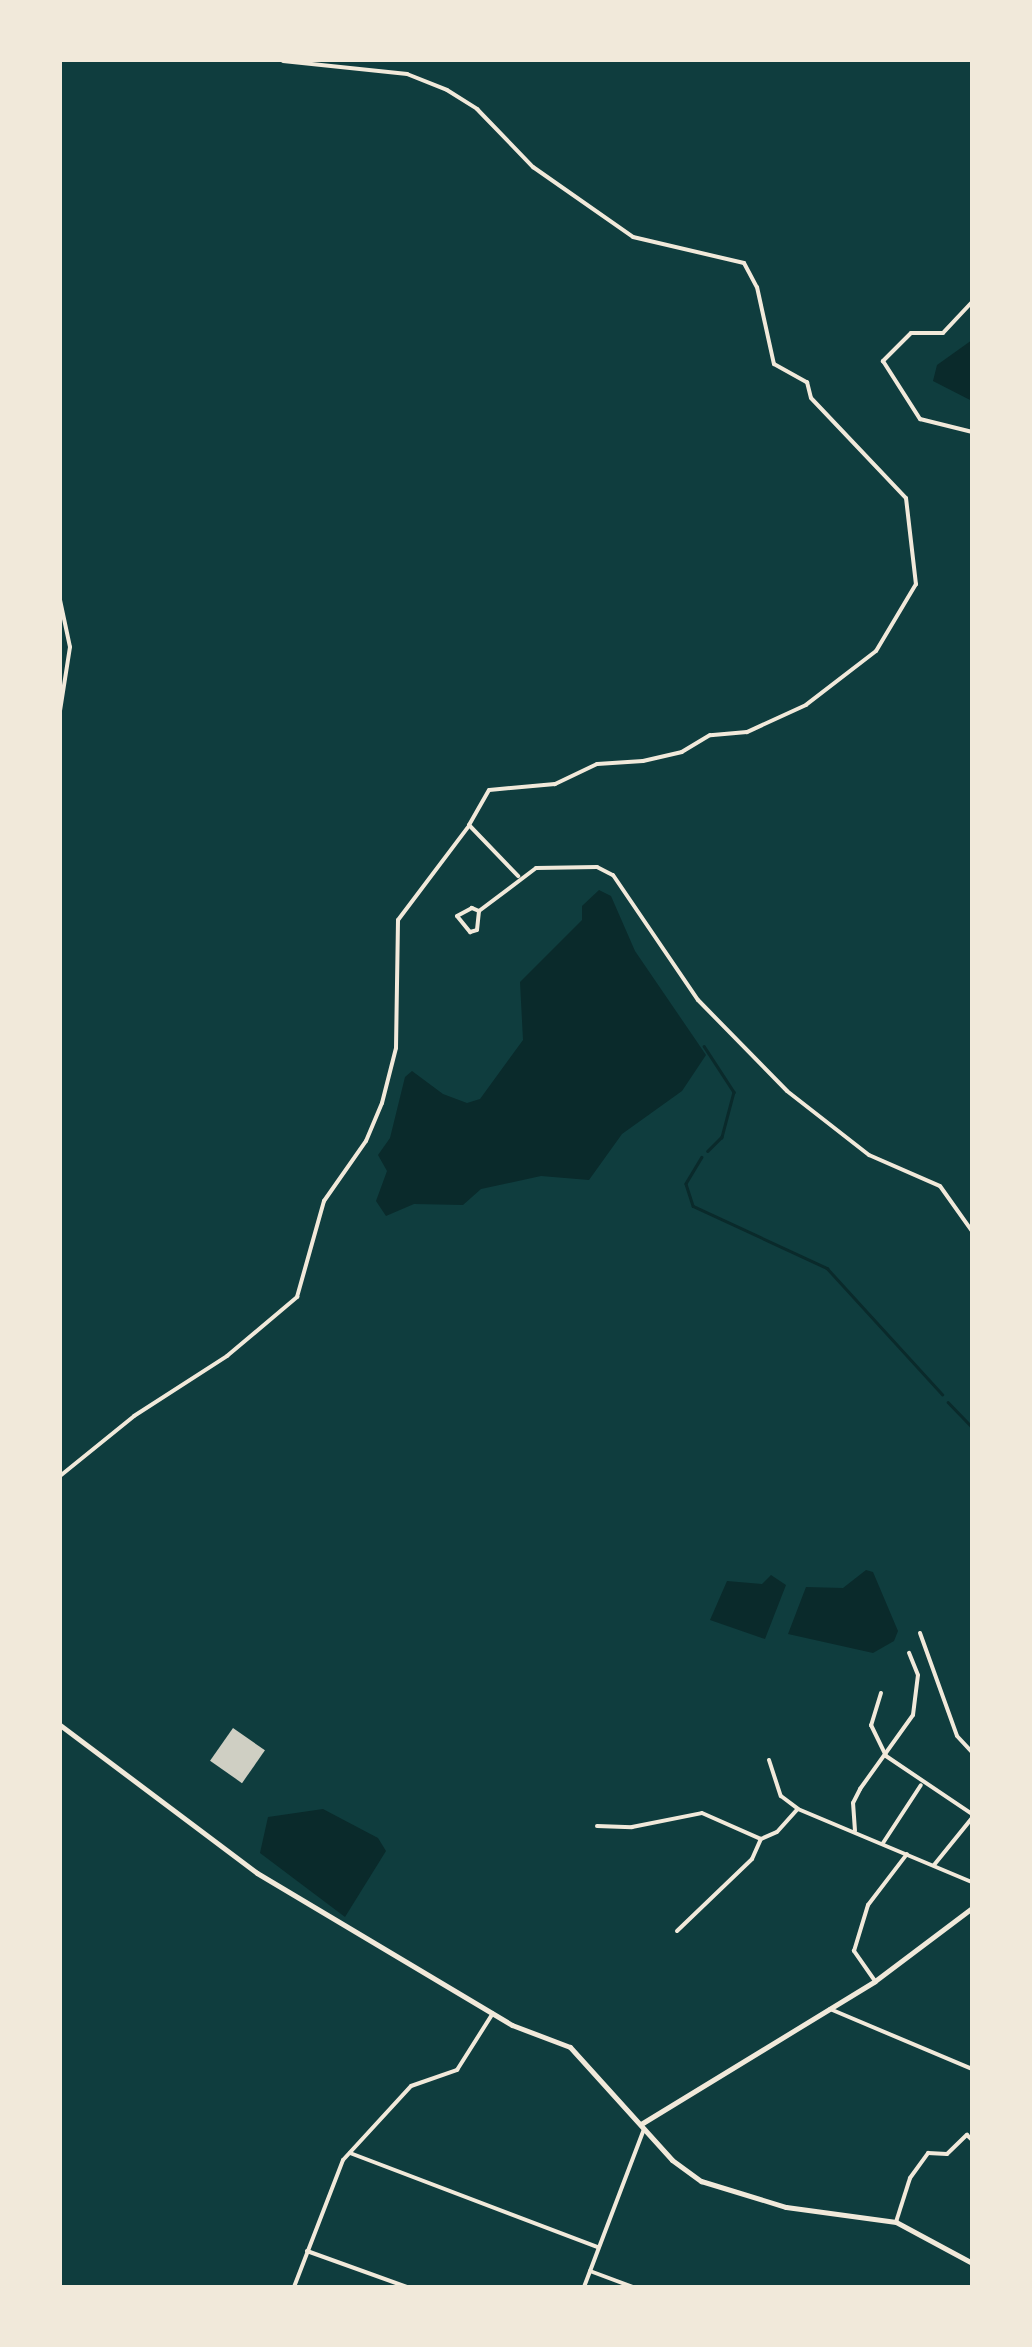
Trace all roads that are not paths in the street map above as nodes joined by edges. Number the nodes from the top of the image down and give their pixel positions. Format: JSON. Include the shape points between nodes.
{"nodes":[{"id":1,"x":283,"y":62,"type":"edge"},
{"id":2,"x":972,"y":302,"type":"edge"},
{"id":3,"x":972,"y":432,"type":"edge"},
{"id":4,"x":60,"y":600,"type":"edge"},
{"id":5,"x":60,"y":711,"type":"edge"},
{"id":6,"x":469,"y":826,"type":"junction"},
{"id":7,"x":518,"y":876,"type":"junction"},
{"id":8,"x":479,"y":912,"type":"junction"},
{"id":9,"x":972,"y":1231,"type":"edge"},
{"id":10,"x":60,"y":1476,"type":"edge"},
{"id":11,"x":920,"y":1632,"type":"dead end"},
{"id":12,"x":909,"y":1653,"type":"dead end"},
{"id":13,"x":881,"y":1693,"type":"dead end"},
{"id":14,"x":60,"y":1725,"type":"edge"},
{"id":15,"x":972,"y":1752,"type":"edge"},
{"id":16,"x":886,"y":1756,"type":"junction"},
{"id":17,"x":770,"y":1760,"type":"dead end"},
{"id":18,"x":922,"y":1785,"type":"junction"},
{"id":19,"x":798,"y":1809,"type":"junction"},
{"id":20,"x":972,"y":1816,"type":"edge"},
{"id":21,"x":596,"y":1826,"type":"dead end"},
{"id":22,"x":855,"y":1831,"type":"junction"},
{"id":23,"x":761,"y":1838,"type":"junction"},
{"id":24,"x":883,"y":1844,"type":"junction"},
{"id":25,"x":907,"y":1854,"type":"junction"},
{"id":26,"x":934,"y":1865,"type":"junction"},
{"id":27,"x":972,"y":1882,"type":"edge"},
{"id":28,"x":972,"y":1908,"type":"edge"},
{"id":29,"x":677,"y":1932,"type":"dead end"},
{"id":30,"x":875,"y":1981,"type":"junction"},
{"id":31,"x":830,"y":2009,"type":"junction"},
{"id":32,"x":492,"y":2013,"type":"junction"},
{"id":33,"x":972,"y":2069,"type":"edge"},
{"id":34,"x":642,"y":2126,"type":"junction"},
{"id":35,"x":972,"y":2140,"type":"edge"},
{"id":36,"x":350,"y":2153,"type":"junction"},
{"id":37,"x":896,"y":2222,"type":"junction"},
{"id":38,"x":598,"y":2248,"type":"junction"},
{"id":39,"x":307,"y":2251,"type":"junction"},
{"id":40,"x":972,"y":2264,"type":"edge"},
{"id":41,"x":590,"y":2271,"type":"junction"},
{"id":42,"x":294,"y":2287,"type":"edge"},
{"id":43,"x":407,"y":2287,"type":"edge"},
{"id":44,"x":584,"y":2287,"type":"edge"},
{"id":45,"x":632,"y":2287,"type":"edge"}],
"edges":[{"from":1,"to":6,"type":"street","via":[[407,74],[447,90],[477,109],[533,167],[634,237],[744,263],[774,364],[807,382],[812,398],[906,498],[916,584],[883,643],[838,683],[747,732],[710,734],[682,752],[598,764],[554,784],[489,790]]},
{"from":2,"to":3,"type":"street","via":[[944,333],[911,333],[895,343],[884,370],[920,418]]},
{"from":4,"to":5,"type":"street","via":[[70,647]]},
{"from":6,"to":7,"type":"street"},
{"from":6,"to":10,"type":"street","via":[[398,920],[392,961],[396,1048],[386,1088],[366,1140],[324,1201],[296,1297],[228,1356],[134,1416]]},
{"from":7,"to":8,"type":"street"},
{"from":7,"to":9,"type":"street","via":[[556,866],[597,867],[613,875],[698,1000],[787,1092],[869,1155],[940,1186]]},
{"from":8,"to":8,"type":"street","via":[[477,930],[470,932],[457,916],[472,908]]},
{"from":11,"to":15,"type":"street","via":[[957,1736]]},
{"from":12,"to":16,"type":"street","via":[[918,1675],[912,1715]]},
{"from":13,"to":16,"type":"street","via":[[872,1725]]},
{"from":14,"to":32,"type":"street","via":[[257,1874]]},
{"from":16,"to":18,"type":"street"},
{"from":16,"to":22,"type":"street","via":[[853,1803]]},
{"from":17,"to":19,"type":"street","via":[[781,1796]]},
{"from":18,"to":20,"type":"street"},
{"from":18,"to":24,"type":"street"},
{"from":19,"to":22,"type":"street"},
{"from":19,"to":23,"type":"street","via":[[777,1832]]},
{"from":20,"to":26,"type":"street"},
{"from":21,"to":23,"type":"street","via":[[632,1827],[702,1813]]},
{"from":22,"to":24,"type":"street"},
{"from":23,"to":29,"type":"street","via":[[752,1859]]},
{"from":24,"to":25,"type":"street"},
{"from":25,"to":26,"type":"street"},
{"from":25,"to":30,"type":"street","via":[[868,1905],[854,1951]]},
{"from":26,"to":27,"type":"street"},
{"from":28,"to":30,"type":"street"},
{"from":30,"to":31,"type":"street"},
{"from":31,"to":33,"type":"street"},
{"from":31,"to":34,"type":"street"},
{"from":32,"to":34,"type":"street","via":[[570,2047]]},
{"from":32,"to":36,"type":"street","via":[[457,2070],[411,2086]]},
{"from":34,"to":37,"type":"street","via":[[685,2171],[748,2199]]},
{"from":34,"to":38,"type":"street"},
{"from":35,"to":37,"type":"street","via":[[966,2135],[947,2154],[928,2154],[910,2178]]},
{"from":36,"to":38,"type":"street"},
{"from":36,"to":39,"type":"street"},
{"from":37,"to":40,"type":"street"},
{"from":38,"to":41,"type":"street"},
{"from":39,"to":42,"type":"street"},
{"from":39,"to":43,"type":"street"},
{"from":41,"to":44,"type":"street"},
{"from":41,"to":45,"type":"street"}]}
